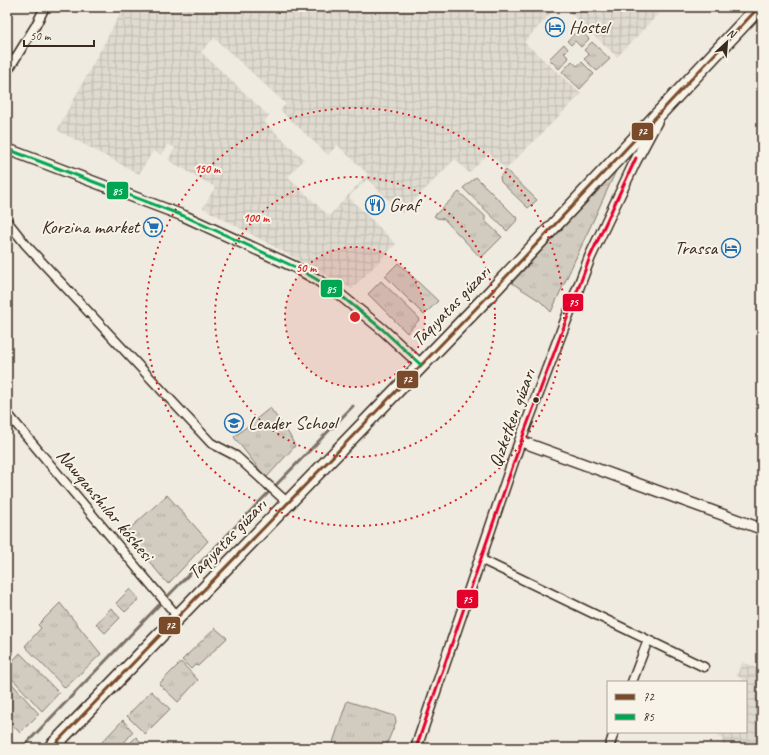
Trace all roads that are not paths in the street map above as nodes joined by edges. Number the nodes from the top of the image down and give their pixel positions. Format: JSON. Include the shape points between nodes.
{"nodes":[{"id":1,"x":45,"y":7,"type":"edge"},
{"id":2,"x":759,"y":7,"type":"edge"},
{"id":3,"x":7,"y":72,"type":"edge"},
{"id":4,"x":663,"y":110,"type":"junction"},
{"id":5,"x":7,"y":149,"type":"edge"},
{"id":6,"x":7,"y":221,"type":"edge"},
{"id":7,"x":421,"y":365,"type":"junction"},
{"id":8,"x":7,"y":413,"type":"edge"},
{"id":9,"x":520,"y":441,"type":"junction"},
{"id":10,"x":288,"y":503,"type":"junction"},
{"id":11,"x":762,"y":529,"type":"edge"},
{"id":12,"x":480,"y":559,"type":"junction"},
{"id":13,"x":178,"y":617,"type":"junction"},
{"id":14,"x":648,"y":640,"type":"junction"},
{"id":15,"x":704,"y":667,"type":"dead end"},
{"id":16,"x":632,"y":681,"type":"edge"},
{"id":17,"x":614,"y":733,"type":"edge"},
{"id":18,"x":51,"y":748,"type":"edge"},
{"id":19,"x":416,"y":748,"type":"edge"},
{"id":20,"x":610,"y":748,"type":"edge"}],
"edges":[{"from":1,"to":3,"type":"street"},
{"from":2,"to":4,"type":"highway","name":"Taqıyatas gúzarı"},
{"from":4,"to":7,"type":"highway","name":"Taqıyatas gúzarı"},
{"from":4,"to":9,"type":"street","name":"Qızketken gúzarı","via":[[634,162],[590,257]]},
{"from":5,"to":7,"type":"street","via":[[184,216],[295,267],[339,294]]},
{"from":6,"to":10,"type":"street","via":[[26,245],[211,443],[236,456]]},
{"from":7,"to":10,"type":"highway","name":"Taqıyatas gúzarı"},
{"from":8,"to":13,"type":"street","name":"Nawqanshılar kóshesi"},
{"from":9,"to":11,"type":"street"},
{"from":9,"to":12,"type":"street","name":"Qızketken gúzarı"},
{"from":10,"to":13,"type":"highway","name":"Taqıyatas gúzarı"},
{"from":12,"to":14,"type":"street"},
{"from":12,"to":19,"type":"street","name":"Qızketken gúzarı"},
{"from":13,"to":18,"type":"highway","name":"Taqıyatas gúzarı"},
{"from":14,"to":15,"type":"street"},
{"from":14,"to":16,"type":"street"},
{"from":17,"to":20,"type":"street"}]}
